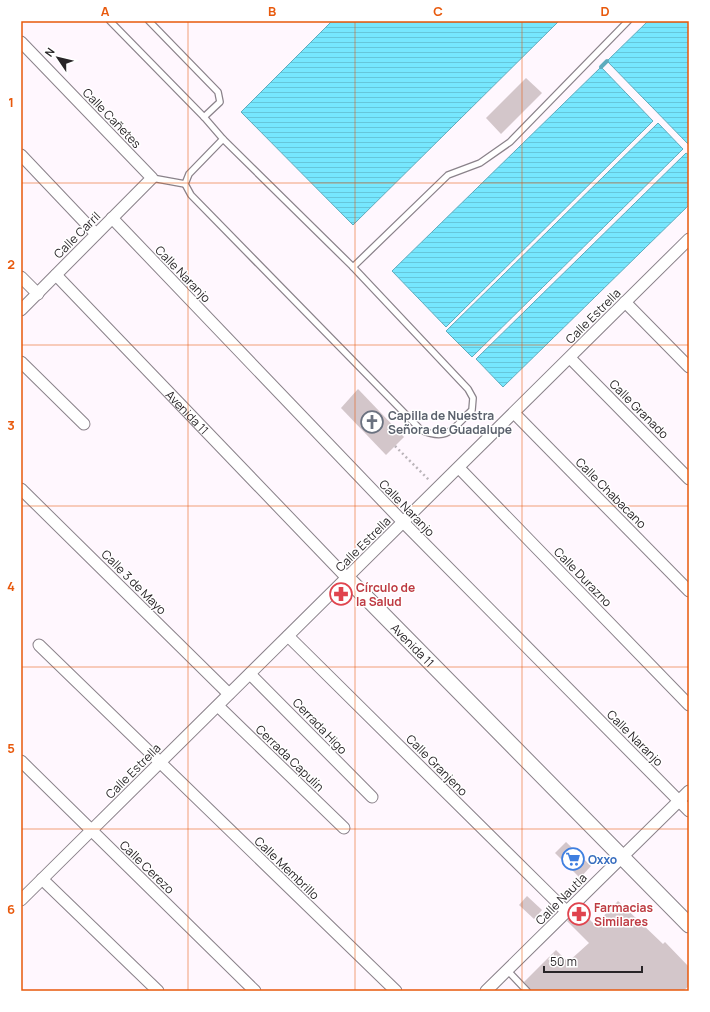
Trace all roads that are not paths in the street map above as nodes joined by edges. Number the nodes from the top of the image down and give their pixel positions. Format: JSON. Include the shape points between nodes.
{"nodes":[{"id":1,"x":110,"y":21,"type":"edge"},
{"id":2,"x":149,"y":21,"type":"edge"},
{"id":3,"x":628,"y":21,"type":"edge"},
{"id":4,"x":21,"y":42,"type":"edge"},
{"id":5,"x":204,"y":117,"type":"junction"},
{"id":6,"x":223,"y":139,"type":"junction"},
{"id":7,"x":21,"y":155,"type":"edge"},
{"id":8,"x":152,"y":178,"type":"junction"},
{"id":9,"x":185,"y":184,"type":"junction"},
{"id":10,"x":112,"y":218,"type":"junction"},
{"id":11,"x":96,"y":234,"type":"junction"},
{"id":12,"x":689,"y":239,"type":"edge"},
{"id":13,"x":353,"y":267,"type":"junction"},
{"id":14,"x":56,"y":275,"type":"junction"},
{"id":15,"x":21,"y":277,"type":"edge"},
{"id":16,"x":38,"y":294,"type":"junction"},
{"id":17,"x":625,"y":302,"type":"junction"},
{"id":18,"x":23,"y":304,"type":"edge"},
{"id":19,"x":570,"y":358,"type":"junction"},
{"id":20,"x":21,"y":362,"type":"edge"},
{"id":21,"x":689,"y":367,"type":"edge"},
{"id":22,"x":514,"y":413,"type":"junction"},
{"id":23,"x":84,"y":424,"type":"dead end"},
{"id":24,"x":459,"y":468,"type":"junction"},
{"id":25,"x":689,"y":479,"type":"edge"},
{"id":26,"x":21,"y":489,"type":"edge"},
{"id":27,"x":403,"y":522,"type":"junction"},
{"id":28,"x":347,"y":578,"type":"junction"},
{"id":29,"x":689,"y":591,"type":"edge"},
{"id":30,"x":288,"y":636,"type":"junction"},
{"id":31,"x":39,"y":645,"type":"dead end"},
{"id":32,"x":250,"y":674,"type":"junction"},
{"id":33,"x":229,"y":694,"type":"junction"},
{"id":34,"x":689,"y":705,"type":"edge"},
{"id":35,"x":218,"y":706,"type":"junction"},
{"id":36,"x":21,"y":761,"type":"edge"},
{"id":37,"x":160,"y":763,"type":"junction"},
{"id":38,"x":689,"y":791,"type":"edge"},
{"id":39,"x":372,"y":797,"type":"dead end"},
{"id":40,"x":679,"y":801,"type":"junction"},
{"id":41,"x":689,"y":810,"type":"edge"},
{"id":42,"x":344,"y":828,"type":"dead end"},
{"id":43,"x":91,"y":830,"type":"junction"},
{"id":44,"x":622,"y":857,"type":"junction"},
{"id":45,"x":42,"y":879,"type":"junction"},
{"id":46,"x":21,"y":900,"type":"edge"},
{"id":47,"x":567,"y":912,"type":"junction"},
{"id":48,"x":689,"y":925,"type":"edge"},
{"id":49,"x":508,"y":970,"type":"junction"},
{"id":50,"x":158,"y":991,"type":"edge"},
{"id":51,"x":255,"y":991,"type":"edge"},
{"id":52,"x":396,"y":991,"type":"edge"},
{"id":53,"x":486,"y":991,"type":"edge"},
{"id":54,"x":527,"y":991,"type":"edge"}],
"edges":[{"from":1,"to":5,"type":"lane"},
{"from":2,"to":5,"type":"lane","via":[[218,92],[220,102]]},
{"from":3,"to":13,"type":"lane","via":[[510,142],[480,163],[448,175]]},
{"from":4,"to":8,"type":"street","name":"Calle Cañetes"},
{"from":5,"to":6,"type":"lane"},
{"from":6,"to":9,"type":"lane","via":[[189,174]]},
{"from":6,"to":13,"type":"lane"},
{"from":7,"to":11,"type":"street"},
{"from":8,"to":9,"type":"lane"},
{"from":8,"to":10,"type":"street","name":"Calle Carril"},
{"from":9,"to":13,"type":"lane","via":[[191,195],[421,430],[435,436],[447,434],[472,410],[473,398],[468,389]]},
{"from":10,"to":11,"type":"street","name":"Calle Carril"},
{"from":10,"to":27,"type":"street","name":"Calle Naranjo"},
{"from":11,"to":14,"type":"street","name":"Calle Carril"},
{"from":12,"to":17,"type":"street","name":"Calle Estrella"},
{"from":14,"to":16,"type":"street","name":"Calle Carril"},
{"from":14,"to":28,"type":"street","name":"Avenida 11"},
{"from":15,"to":16,"type":"street"},
{"from":16,"to":18,"type":"street","name":"Calle Carril"},
{"from":17,"to":19,"type":"street","name":"Calle Estrella"},
{"from":17,"to":21,"type":"street"},
{"from":19,"to":22,"type":"street","name":"Calle Estrella"},
{"from":19,"to":25,"type":"street","name":"Calle Granado"},
{"from":20,"to":23,"type":"street"},
{"from":22,"to":24,"type":"street","name":"Calle Estrella"},
{"from":22,"to":29,"type":"street","name":"Calle Chabacano"},
{"from":24,"to":27,"type":"street","name":"Calle Estrella"},
{"from":24,"to":34,"type":"street","name":"Calle Durazno"},
{"from":26,"to":33,"type":"street","name":"Calle 3 de Mayo"},
{"from":27,"to":28,"type":"street","name":"Calle Estrella"},
{"from":27,"to":40,"type":"street","name":"Calle Naranjo"},
{"from":28,"to":30,"type":"street","name":"Calle Estrella"},
{"from":28,"to":44,"type":"street","name":"Avenida 11"},
{"from":30,"to":32,"type":"street","name":"Calle Estrella"},
{"from":30,"to":47,"type":"street","name":"Calle Granjeno"},
{"from":31,"to":37,"type":"street","name":"Calle Membrillo"},
{"from":32,"to":33,"type":"street","name":"Calle Estrella"},
{"from":32,"to":39,"type":"street","name":"Cerrada Higo"},
{"from":33,"to":35,"type":"street","name":"Calle Estrella"},
{"from":35,"to":37,"type":"street","name":"Calle Estrella"},
{"from":35,"to":42,"type":"street","name":"Cerrada Capulín"},
{"from":36,"to":43,"type":"street","name":"Calle Cerezo"},
{"from":37,"to":43,"type":"street","name":"Calle Estrella"},
{"from":37,"to":52,"type":"street","name":"Calle Membrillo"},
{"from":38,"to":40,"type":"street","name":"Calle Nautla"},
{"from":40,"to":41,"type":"street","name":"Calle Naranjo"},
{"from":40,"to":44,"type":"street","name":"Calle Nautla"},
{"from":43,"to":45,"type":"street","name":"Calle Estrella"},
{"from":43,"to":51,"type":"street","name":"Calle Cerezo"},
{"from":44,"to":47,"type":"street","name":"Calle Nautla"},
{"from":44,"to":48,"type":"street","name":"Avenida 11"},
{"from":45,"to":46,"type":"street","name":"Calle Estrella"},
{"from":45,"to":50,"type":"street"},
{"from":47,"to":49,"type":"street","name":"Calle Nautla"},
{"from":49,"to":53,"type":"street","name":"Calle Nautla"},
{"from":49,"to":54,"type":"lane"}]}
